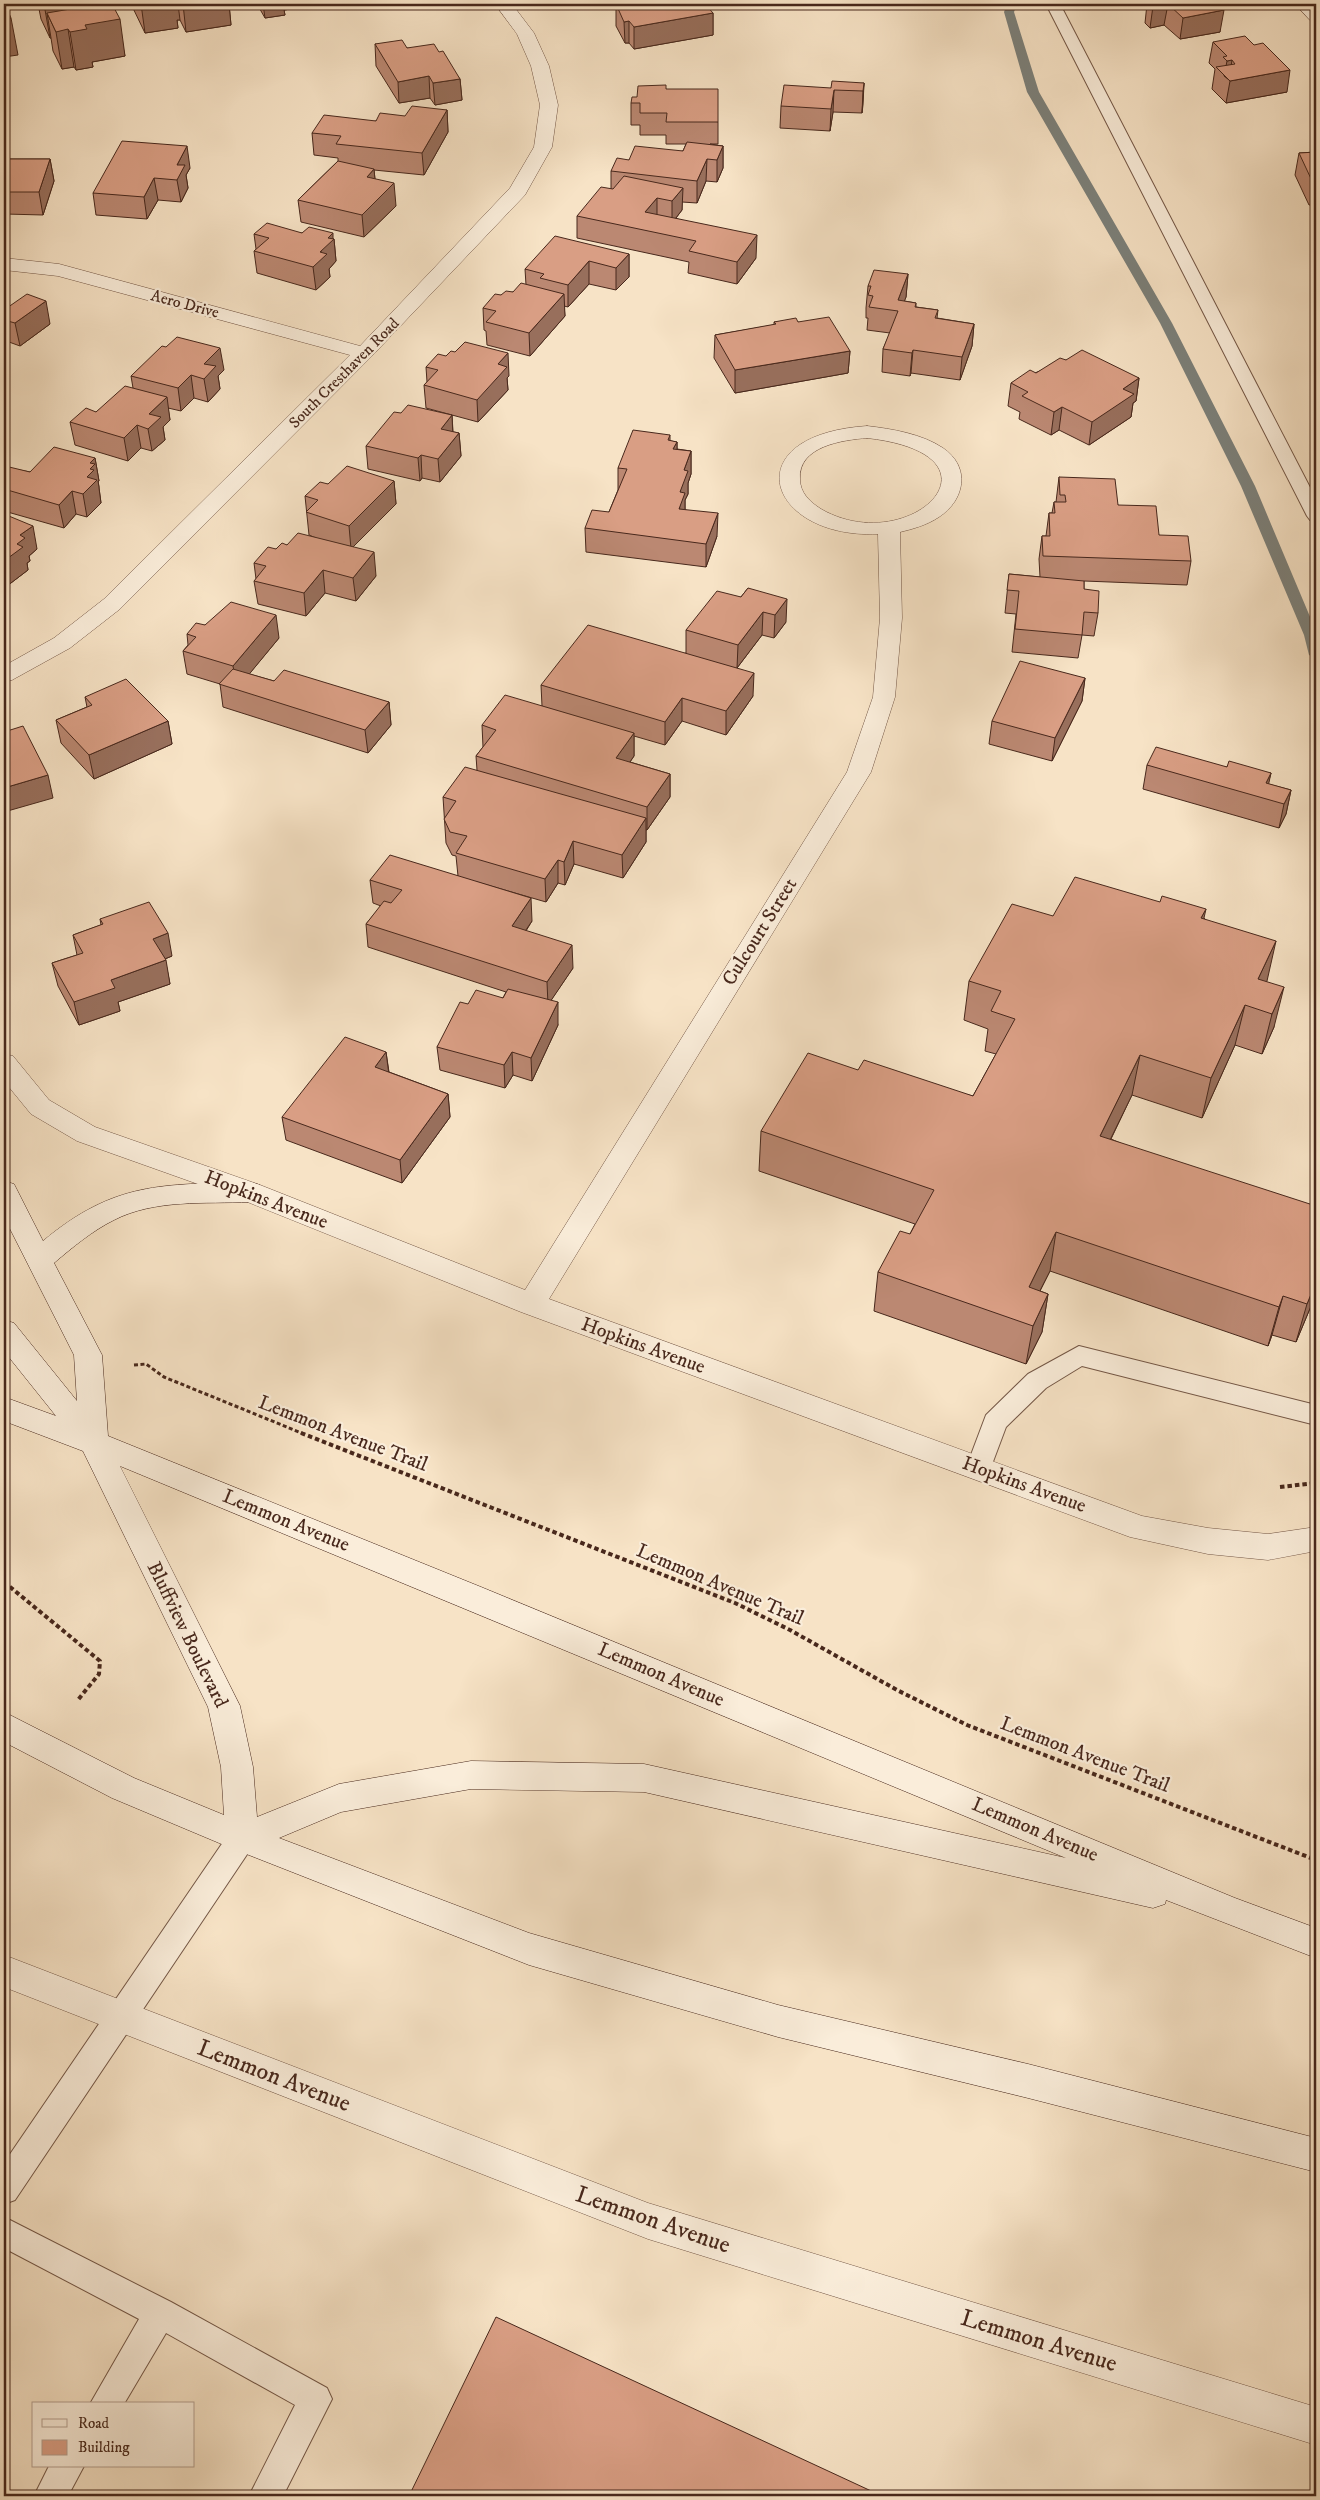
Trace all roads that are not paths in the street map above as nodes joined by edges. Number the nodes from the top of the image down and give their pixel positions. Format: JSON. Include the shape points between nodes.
{"nodes":[{"id":1,"x":503,"y":4,"type":"edge"},
{"id":2,"x":1053,"y":4,"type":"edge"},
{"id":3,"x":1303,"y":4,"type":"edge"},
{"id":4,"x":1316,"y":16,"type":"edge"},
{"id":5,"x":4,"y":264,"type":"edge"},
{"id":6,"x":364,"y":354,"type":"junction"},
{"id":7,"x":1316,"y":516,"type":"edge"},
{"id":8,"x":889,"y":527,"type":"junction"},
{"id":9,"x":4,"y":675,"type":"edge"},
{"id":10,"x":4,"y":1062,"type":"edge"},
{"id":11,"x":4,"y":1191,"type":"edge"},
{"id":12,"x":250,"y":1192,"type":"junction"},
{"id":13,"x":40,"y":1259,"type":"junction"},
{"id":14,"x":531,"y":1304,"type":"junction"},
{"id":15,"x":4,"y":1331,"type":"edge"},
{"id":16,"x":4,"y":1409,"type":"edge"},
{"id":17,"x":1316,"y":1415,"type":"edge"},
{"id":18,"x":94,"y":1443,"type":"junction"},
{"id":19,"x":979,"y":1468,"type":"junction"},
{"id":20,"x":1316,"y":1539,"type":"edge"},
{"id":21,"x":4,"y":1726,"type":"edge"},
{"id":22,"x":242,"y":1838,"type":"junction"},
{"id":23,"x":1227,"y":1910,"type":"junction"},
{"id":24,"x":1316,"y":1943,"type":"edge"},
{"id":25,"x":4,"y":1971,"type":"edge"},
{"id":26,"x":120,"y":2016,"type":"junction"},
{"id":27,"x":1316,"y":2155,"type":"edge"},
{"id":28,"x":4,"y":2189,"type":"edge"},
{"id":29,"x":4,"y":2232,"type":"edge"},
{"id":30,"x":160,"y":2313,"type":"junction"},
{"id":31,"x":107,"y":2402,"type":"edge"},
{"id":32,"x":1316,"y":2426,"type":"edge"},
{"id":33,"x":67,"y":2468,"type":"edge"},
{"id":34,"x":50,"y":2496,"type":"edge"},
{"id":35,"x":265,"y":2496,"type":"edge"}],
"edges":[{"from":1,"to":6,"type":"street","name":"South Cresthaven Road","via":[[525,33],[540,66],[549,105],[543,147],[518,191]]},
{"from":2,"to":7,"type":"lane"},
{"from":3,"to":4,"type":"street"},
{"from":5,"to":6,"type":"street","name":"Aero Drive","via":[[59,270]]},
{"from":6,"to":9,"type":"street","name":"South Cresthaven Road","via":[[112,604],[62,643]]},
{"from":8,"to":8,"type":"street","via":[[926,517],[949,496],[951,472],[943,459],[930,448],[890,434],[843,434],[822,440],[804,450],[792,462],[788,476],[790,490],[801,504],[839,523]]},
{"from":8,"to":14,"type":"street","name":"Culcourt Street","via":[[891,618],[884,697],[859,772]]},
{"from":10,"to":12,"type":"street","name":"Hopkins Avenue","via":[[40,1107],[86,1134]]},
{"from":11,"to":13,"type":"street","name":"Bluffview Boulevard"},
{"from":12,"to":13,"type":"street","via":[[155,1197],[116,1206],[79,1227]]},
{"from":12,"to":14,"type":"street","name":"Hopkins Avenue"},
{"from":13,"to":18,"type":"street","name":"Bluffview Boulevard","via":[[88,1355]]},
{"from":14,"to":19,"type":"street","name":"Hopkins Avenue"},
{"from":15,"to":18,"type":"street","name":"Bluffview Boulevard"},
{"from":16,"to":18,"type":"street","name":"Lemmon Avenue"},
{"from":17,"to":19,"type":"lane","via":[[1079,1356],[1037,1381],[995,1422]]},
{"from":18,"to":22,"type":"street","name":"Bluffview Boulevard","via":[[224,1706],[237,1767]]},
{"from":18,"to":23,"type":"street","name":"Lemmon Avenue"},
{"from":19,"to":20,"type":"street","name":"Hopkins Avenue","via":[[1141,1528],[1208,1541],[1268,1546]]},
{"from":21,"to":22,"type":"street","via":[[123,1788]]},
{"from":22,"to":23,"type":"street","via":[[339,1798],[471,1776],[644,1778]]},
{"from":22,"to":26,"type":"lane"},
{"from":22,"to":27,"type":"street","via":[[529,1949],[778,2021]]},
{"from":23,"to":24,"type":"street","name":"Lemmon Avenue"},
{"from":25,"to":26,"type":"street","name":"Lemmon Avenue"},
{"from":26,"to":28,"type":"lane"},
{"from":26,"to":32,"type":"street","name":"Lemmon Avenue","via":[[648,2221]]},
{"from":29,"to":30,"type":"lane"},
{"from":30,"to":31,"type":"lane"},
{"from":30,"to":35,"type":"lane","via":[[316,2398]]},
{"from":33,"to":34,"type":"lane"}]}
